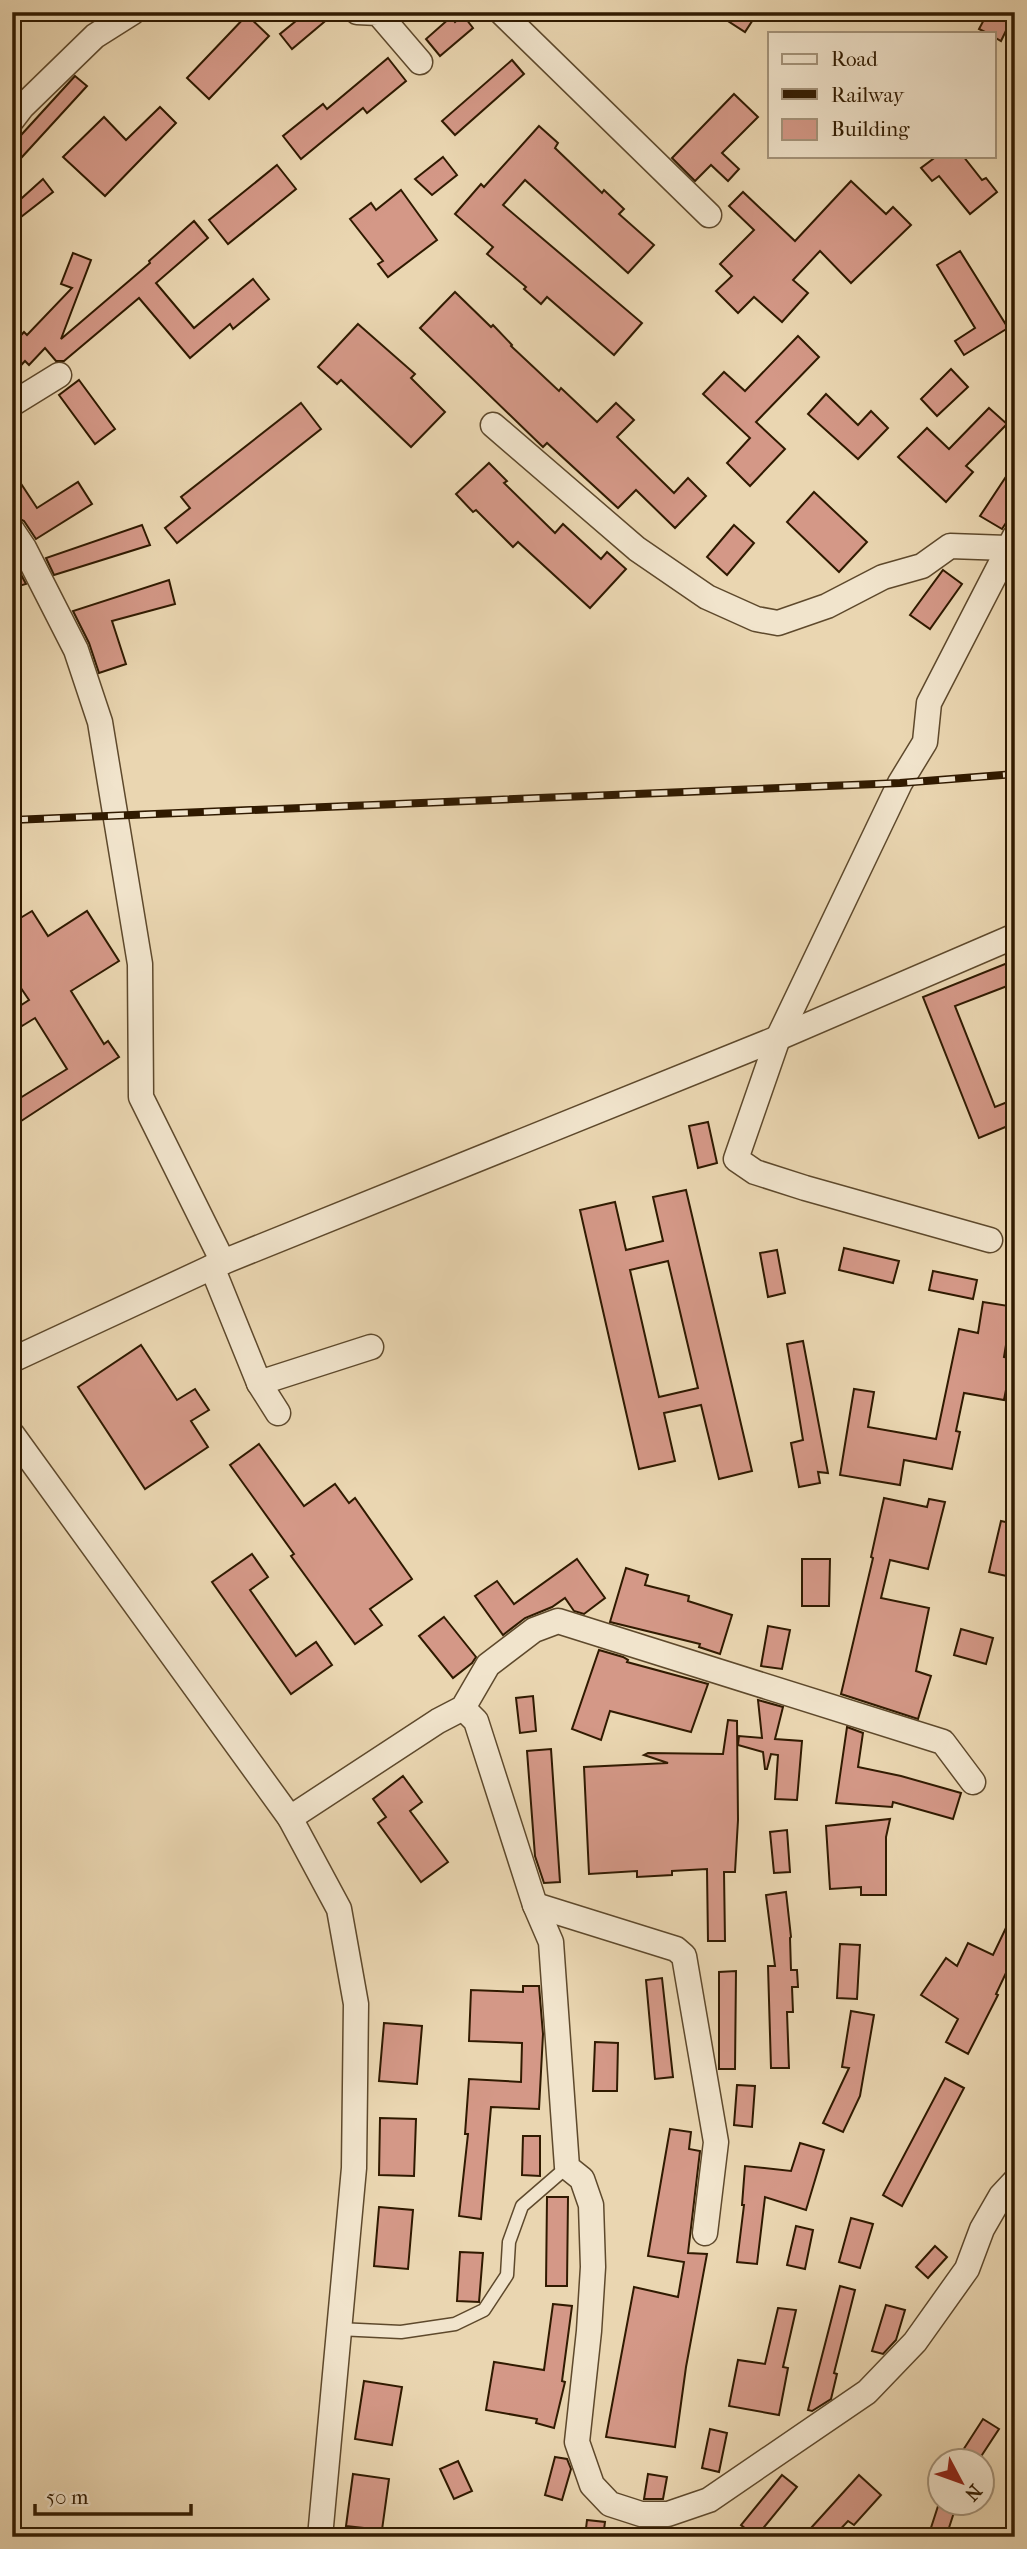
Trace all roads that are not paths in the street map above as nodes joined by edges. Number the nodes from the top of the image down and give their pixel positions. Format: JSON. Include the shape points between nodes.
{"nodes":[{"id":1,"x":133,"y":12,"type":"edge"},
{"id":2,"x":357,"y":12,"type":"edge"},
{"id":3,"x":502,"y":12,"type":"edge"},
{"id":4,"x":420,"y":62,"type":"dead end"},
{"id":5,"x":12,"y":120,"type":"edge"},
{"id":6,"x":709,"y":215,"type":"dead end"},
{"id":7,"x":60,"y":375,"type":"dead end"},
{"id":8,"x":12,"y":404,"type":"edge"},
{"id":9,"x":494,"y":425,"type":"dead end"},
{"id":10,"x":12,"y":530,"type":"edge"},
{"id":11,"x":1011,"y":542,"type":"edge"},
{"id":12,"x":1015,"y":936,"type":"edge"},
{"id":13,"x":778,"y":1038,"type":"junction"},
{"id":14,"x":990,"y":1240,"type":"dead end"},
{"id":15,"x":218,"y":1264,"type":"junction"},
{"id":16,"x":371,"y":1347,"type":"dead end"},
{"id":17,"x":12,"y":1360,"type":"edge"},
{"id":18,"x":259,"y":1383,"type":"junction"},
{"id":19,"x":278,"y":1413,"type":"dead end"},
{"id":20,"x":12,"y":1434,"type":"edge"},
{"id":21,"x":463,"y":1708,"type":"junction"},
{"id":22,"x":973,"y":1782,"type":"dead end"},
{"id":23,"x":290,"y":1818,"type":"junction"},
{"id":24,"x":535,"y":1905,"type":"junction"},
{"id":25,"x":567,"y":2167,"type":"junction"},
{"id":26,"x":1015,"y":2181,"type":"edge"},
{"id":27,"x":705,"y":2233,"type":"dead end"},
{"id":28,"x":338,"y":2329,"type":"junction"},
{"id":29,"x":320,"y":2537,"type":"edge"}],
"edges":[{"from":1,"to":5,"type":"street","via":[[95,36]]},
{"from":2,"to":4,"type":"street","via":[[378,13]]},
{"from":3,"to":6,"type":"street"},
{"from":7,"to":8,"type":"street"},
{"from":9,"to":11,"type":"street","via":[[637,549],[706,597],[757,619],[778,623],[827,606],[883,577],[922,566],[950,546]]},
{"from":10,"to":15,"type":"street","via":[[76,650],[100,722],[140,964],[141,1097]]},
{"from":11,"to":13,"type":"street","via":[[929,703],[925,741],[900,783]]},
{"from":12,"to":13,"type":"street"},
{"from":13,"to":14,"type":"street","via":[[736,1160],[755,1172],[805,1188]]},
{"from":13,"to":15,"type":"street"},
{"from":15,"to":17,"type":"street"},
{"from":15,"to":18,"type":"street"},
{"from":16,"to":18,"type":"street"},
{"from":18,"to":19,"type":"street"},
{"from":20,"to":23,"type":"street"},
{"from":21,"to":22,"type":"street","via":[[488,1665],[534,1630],[558,1621],[943,1742]]},
{"from":21,"to":23,"type":"street"},
{"from":21,"to":24,"type":"street","via":[[476,1721]]},
{"from":23,"to":28,"type":"street","via":[[339,1909],[356,2004],[354,2168]]},
{"from":24,"to":25,"type":"street","via":[[551,1942]]},
{"from":24,"to":27,"type":"street","via":[[676,1949],[684,1956],[716,2143]]},
{"from":25,"to":26,"type":"street","via":[[582,2179],[591,2206],[592,2293],[578,2442],[592,2485],[610,2504],[641,2514],[667,2514],[709,2500],[867,2392],[915,2342],[967,2269],[989,2218]]},
{"from":25,"to":28,"type":"lane","via":[[522,2206],[509,2242],[507,2275],[484,2310],[455,2324],[401,2332]]},
{"from":28,"to":29,"type":"street"}]}
